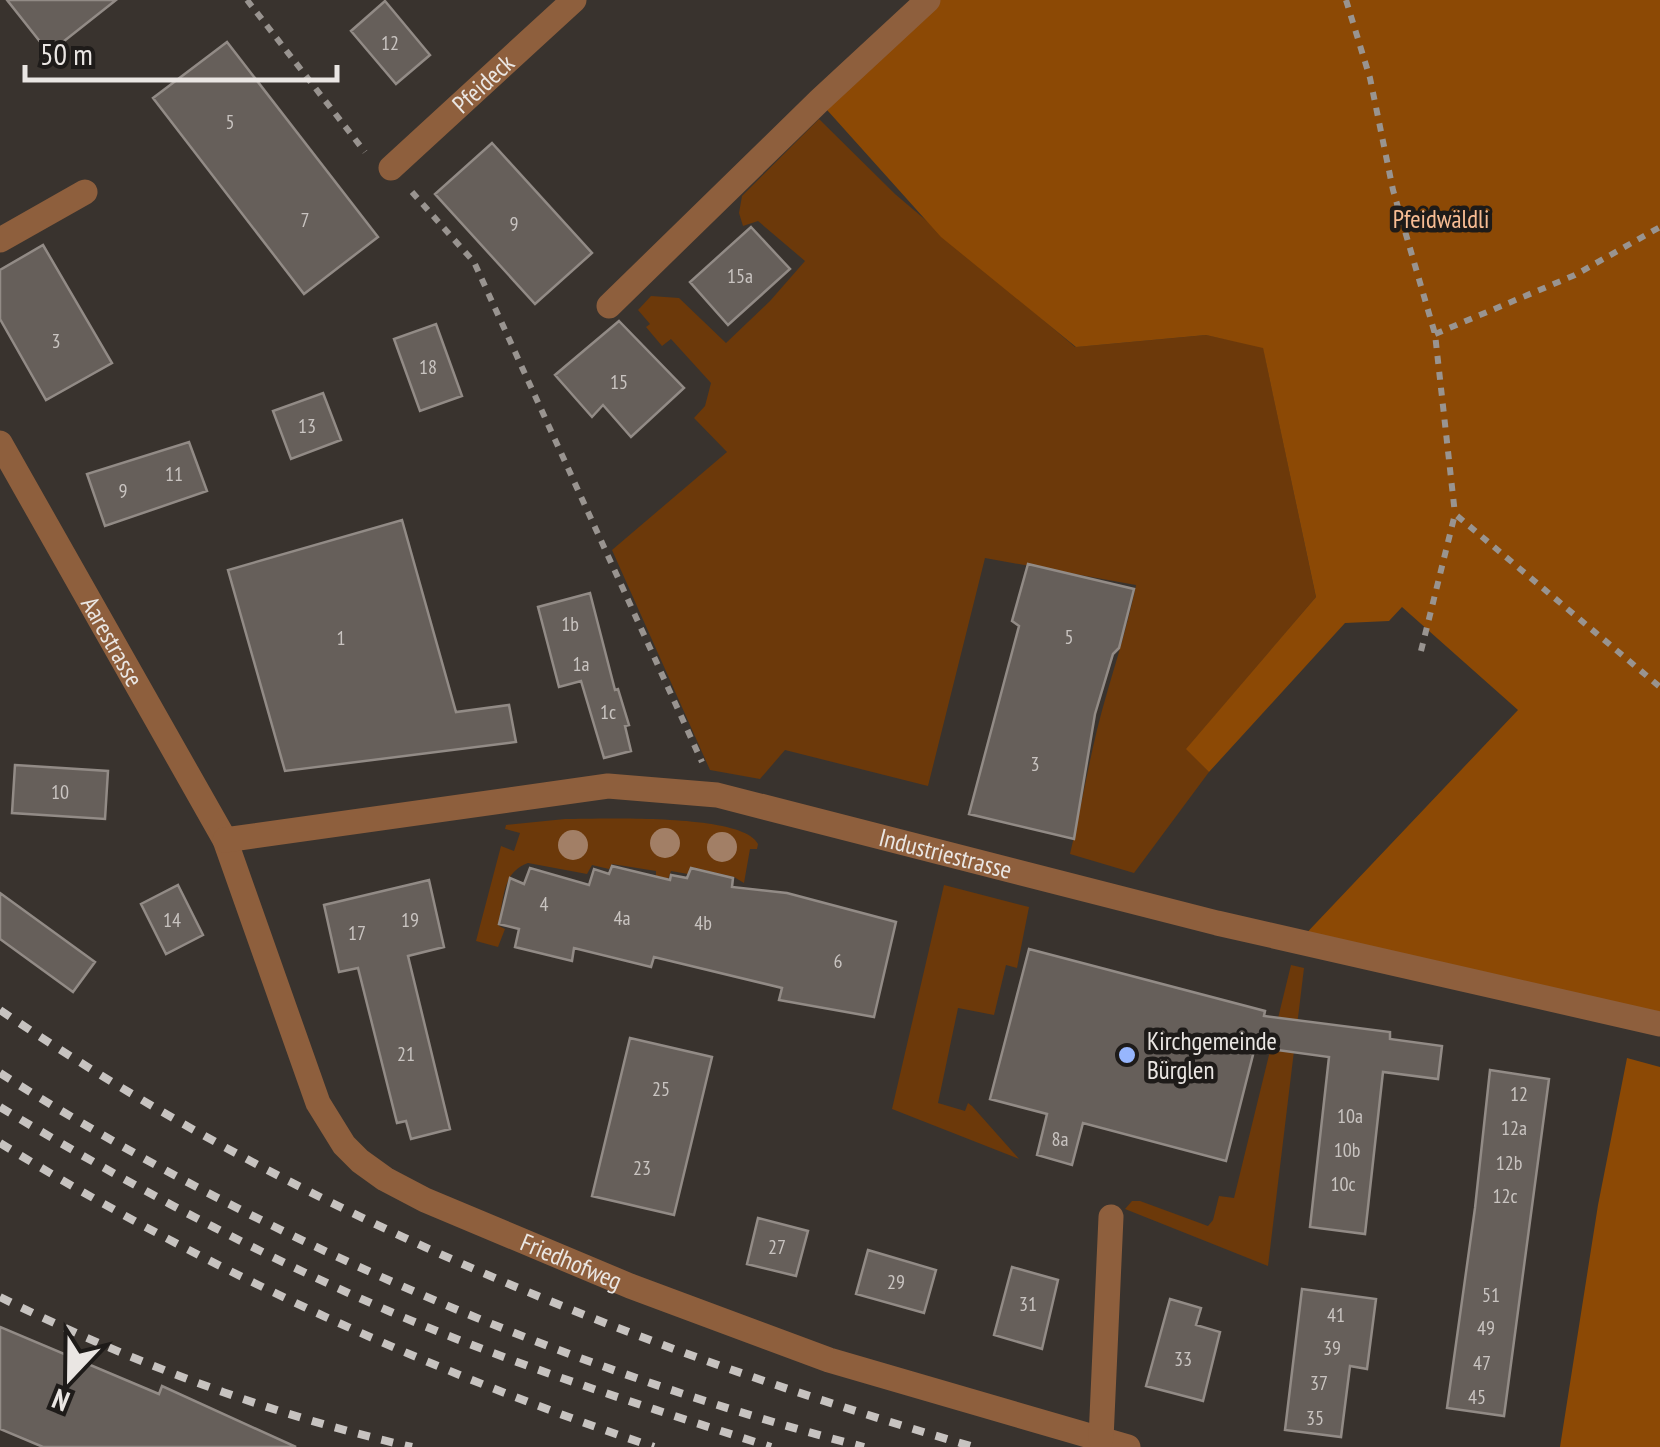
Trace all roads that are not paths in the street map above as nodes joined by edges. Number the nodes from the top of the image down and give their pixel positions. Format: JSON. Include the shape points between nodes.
{"nodes":[{"id":1,"x":574,"y":0,"type":"edge"},
{"id":2,"x":928,"y":0,"type":"edge"},
{"id":3,"x":391,"y":168,"type":"road end"},
{"id":4,"x":85,"y":192,"type":"dead end"},
{"id":5,"x":0,"y":240,"type":"edge"},
{"id":6,"x":609,"y":306,"type":"dead end"},
{"id":7,"x":0,"y":443,"type":"edge"},
{"id":8,"x":225,"y":840,"type":"junction"},
{"id":9,"x":1660,"y":1024,"type":"edge"},
{"id":10,"x":1112,"y":1218,"type":"dead end"},
{"id":11,"x":1101,"y":1439,"type":"junction"},
{"id":12,"x":1128,"y":1447,"type":"edge"}],
"edges":[{"from":1,"to":3,"type":"street","name":"Pfeideck"},
{"from":2,"to":6,"type":"street"},
{"from":4,"to":5,"type":"street"},
{"from":7,"to":8,"type":"street","name":"Aarestrasse"},
{"from":8,"to":9,"type":"street","name":"Industriestrasse","via":[[608,786],[716,794],[1216,923]]},
{"from":8,"to":11,"type":"street","name":"Friedhofweg","via":[[318,1104],[344,1146],[385,1179],[792,1348]]},
{"from":10,"to":11,"type":"street"},
{"from":11,"to":12,"type":"street","name":"Friedhofweg"}]}
